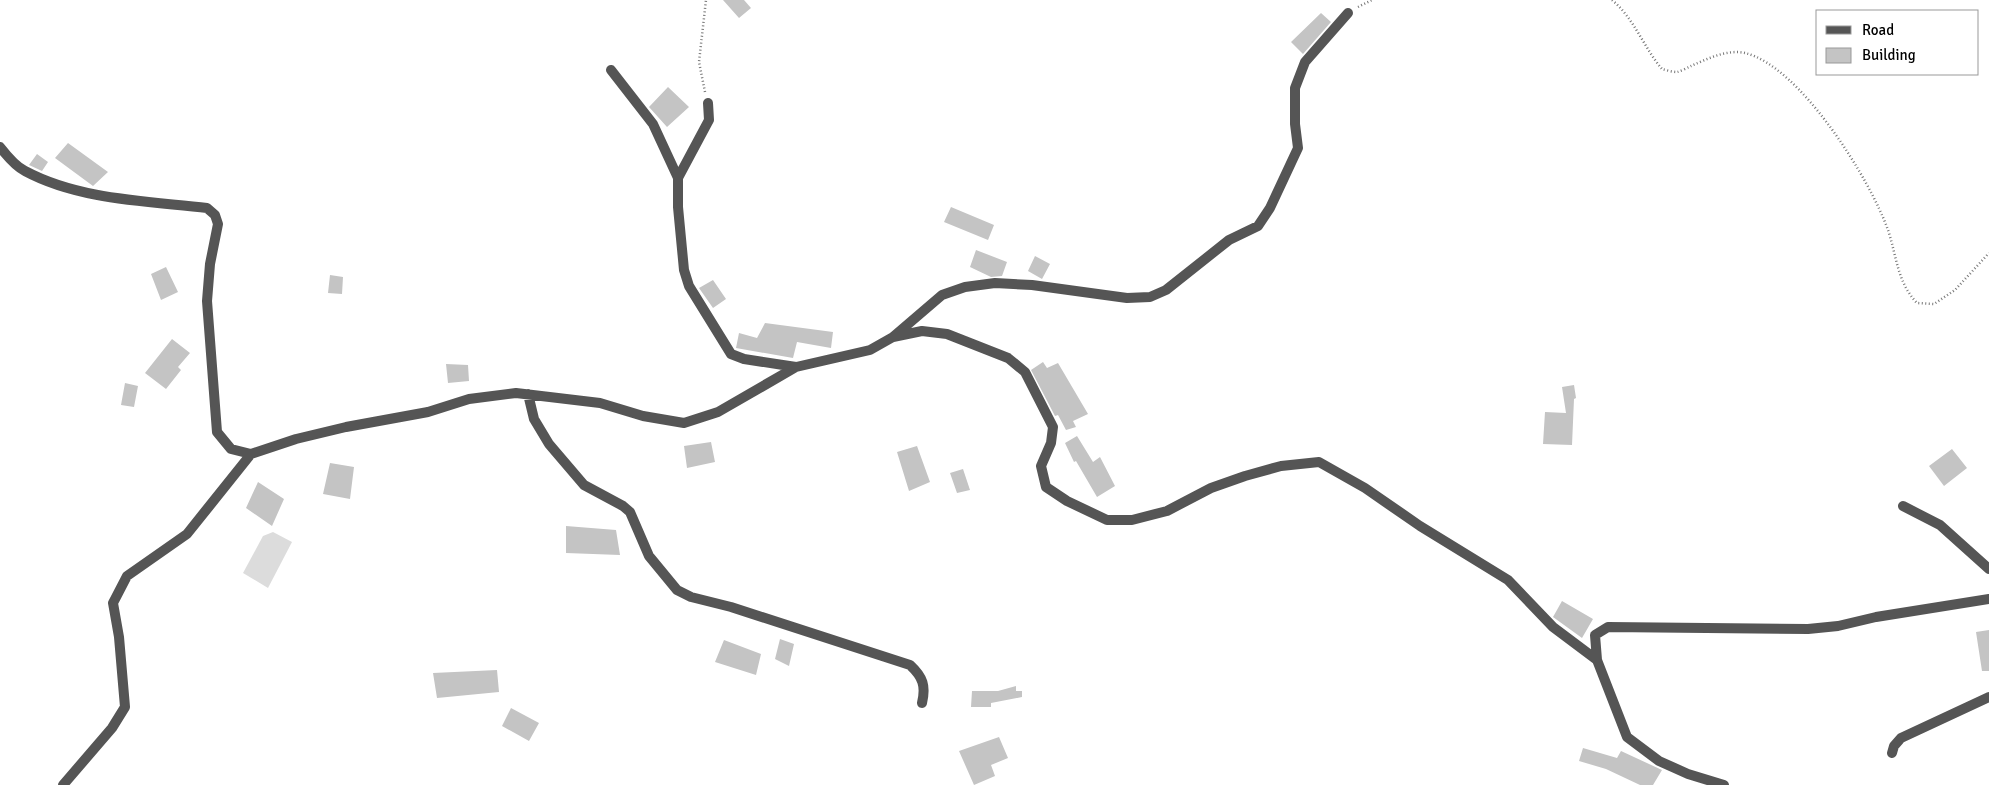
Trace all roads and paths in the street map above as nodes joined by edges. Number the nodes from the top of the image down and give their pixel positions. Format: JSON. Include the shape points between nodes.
{"nodes":[{"id":1,"x":706,"y":0,"type":"edge"},
{"id":2,"x":1612,"y":0,"type":"edge"},
{"id":3,"x":1348,"y":13,"type":"dead end"},
{"id":4,"x":611,"y":70,"type":"dead end"},
{"id":5,"x":708,"y":103,"type":"joint"},
{"id":6,"x":0,"y":147,"type":"edge"},
{"id":7,"x":678,"y":178,"type":"junction"},
{"id":8,"x":1989,"y":253,"type":"edge"},
{"id":9,"x":893,"y":337,"type":"junction"},
{"id":10,"x":796,"y":367,"type":"junction"},
{"id":11,"x":528,"y":394,"type":"junction"},
{"id":12,"x":251,"y":454,"type":"junction"},
{"id":13,"x":1903,"y":506,"type":"dead end"},
{"id":14,"x":1989,"y":569,"type":"edge"},
{"id":15,"x":1989,"y":599,"type":"edge"},
{"id":16,"x":1598,"y":660,"type":"junction"},
{"id":17,"x":1989,"y":697,"type":"edge"},
{"id":18,"x":922,"y":703,"type":"dead end"},
{"id":19,"x":1892,"y":754,"type":"dead end"},
{"id":20,"x":63,"y":785,"type":"edge"},
{"id":21,"x":1724,"y":785,"type":"edge"}],
"edges":[{"from":1,"to":5,"type":"path","via":[[700,62]]},
{"from":2,"to":8,"type":"path","via":[[1627,16],[1648,53],[1662,69],[1677,72],[1727,53],[1745,53],[1766,62],[1793,82],[1834,134],[1878,205],[1905,290],[1917,303],[1934,304],[1955,290]]},
{"from":3,"to":9,"type":"street","via":[[1305,62],[1295,88],[1298,148],[1258,226],[1228,240],[1166,290],[1150,297],[1127,298],[1032,285],[995,283],[965,287],[942,295]]},
{"from":4,"to":7,"type":"street","via":[[653,124]]},
{"from":5,"to":7,"type":"street","via":[[709,120]]},
{"from":6,"to":12,"type":"street","via":[[24,170],[52,182],[90,193],[206,208],[215,215],[218,224],[207,300],[218,432],[231,449]]},
{"from":7,"to":10,"type":"street","via":[[684,270],[689,286],[726,347],[731,354],[744,359]]},
{"from":9,"to":10,"type":"street","via":[[863,352]]},
{"from":9,"to":16,"type":"street","via":[[922,331],[947,334],[1008,358],[1024,372],[1053,427],[1051,443],[1041,466],[1046,487],[1107,520],[1132,520],[1168,511],[1211,488],[1245,476],[1281,466],[1319,462],[1508,580],[1553,627]]},
{"from":10,"to":11,"type":"street","via":[[718,412],[684,424],[600,403]]},
{"from":11,"to":12,"type":"street","via":[[469,399],[428,412],[296,439]]},
{"from":11,"to":18,"type":"street","via":[[534,419],[549,444],[584,485],[630,512],[649,556],[678,590],[691,598],[731,607],[910,665],[920,674],[924,686]]},
{"from":12,"to":20,"type":"street","via":[[186,534],[127,576],[113,603],[125,707],[112,728]]},
{"from":13,"to":14,"type":"street","via":[[1940,525]]},
{"from":15,"to":16,"type":"street","via":[[1808,629],[1608,627],[1595,635]]},
{"from":16,"to":21,"type":"street","via":[[1627,737],[1658,761]]},
{"from":17,"to":19,"type":"street","via":[[1900,738]]}]}
